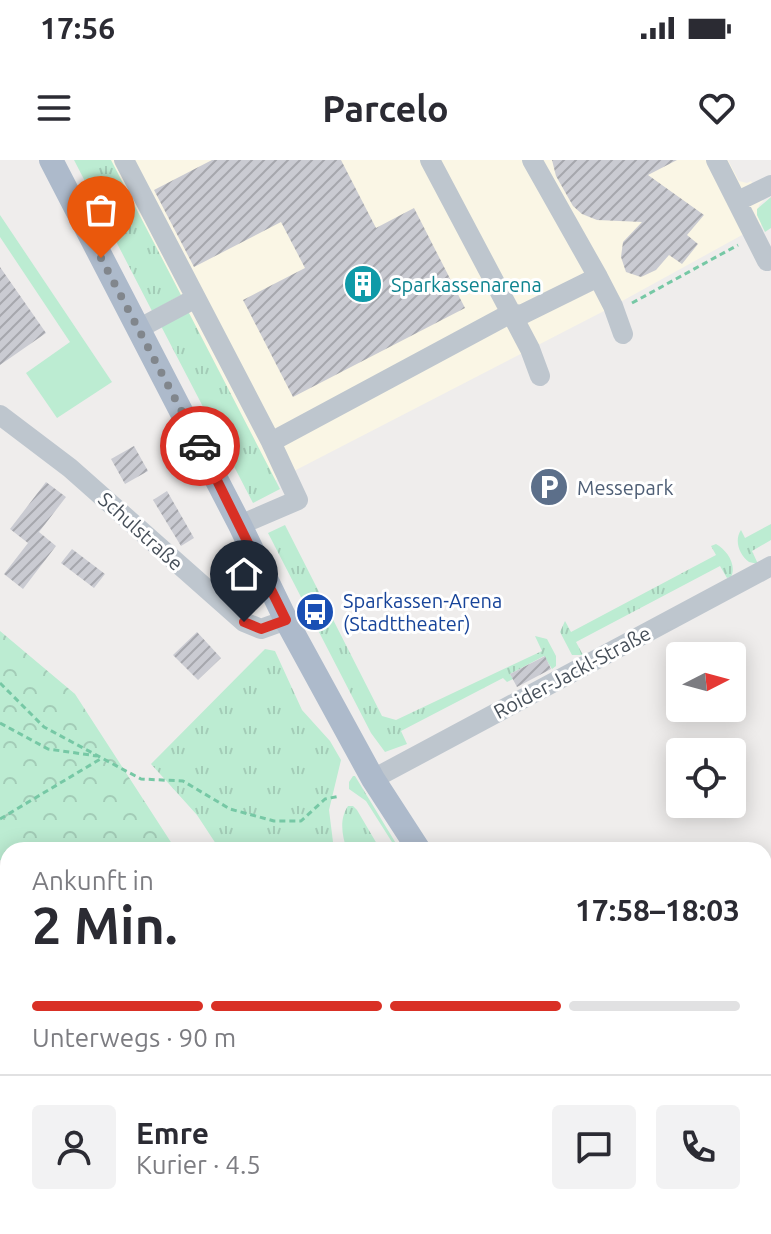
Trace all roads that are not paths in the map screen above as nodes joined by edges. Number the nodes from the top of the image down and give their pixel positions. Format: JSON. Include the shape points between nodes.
{"nodes":[{"id":1,"x":51,"y":160,"type":"edge"},
{"id":2,"x":124,"y":160,"type":"edge"},
{"id":3,"x":430,"y":160,"type":"edge"},
{"id":4,"x":532,"y":160,"type":"edge"},
{"id":5,"x":716,"y":160,"type":"edge"},
{"id":6,"x":771,"y":185,"type":"edge"},
{"id":7,"x":738,"y":201,"type":"junction"},
{"id":8,"x":763,"y":244,"type":"edge"},
{"id":9,"x":598,"y":277,"type":"junction"},
{"id":10,"x":196,"y":298,"type":"junction"},
{"id":11,"x":511,"y":313,"type":"junction"},
{"id":12,"x":138,"y":329,"type":"junction"},
{"id":13,"x":623,"y":334,"type":"dead end"},
{"id":14,"x":540,"y":376,"type":"dead end"},
{"id":15,"x":0,"y":415,"type":"edge"},
{"id":16,"x":271,"y":442,"type":"junction"},
{"id":17,"x":240,"y":525,"type":"junction"},
{"id":18,"x":771,"y":566,"type":"edge"},
{"id":19,"x":286,"y":620,"type":"junction"},
{"id":20,"x":373,"y":779,"type":"junction"},
{"id":21,"x":414,"y":842,"type":"edge"}],
"edges":[{"from":1,"to":12,"type":"main road"},
{"from":2,"to":10,"type":"street"},
{"from":3,"to":11,"type":"street"},
{"from":4,"to":9,"type":"street"},
{"from":5,"to":7,"type":"street"},
{"from":6,"to":7,"type":"street"},
{"from":7,"to":8,"type":"street"},
{"from":9,"to":11,"type":"street","via":[[521,315]]},
{"from":9,"to":13,"type":"street"},
{"from":10,"to":12,"type":"street"},
{"from":10,"to":16,"type":"street"},
{"from":11,"to":14,"type":"street"},
{"from":11,"to":16,"type":"street"},
{"from":12,"to":17,"type":"main road"},
{"from":15,"to":19,"type":"street","name":"Schulstraße","via":[[70,468],[244,622],[261,629]]},
{"from":16,"to":17,"type":"street","via":[[298,500]]},
{"from":17,"to":19,"type":"main road"},
{"from":18,"to":20,"type":"street","name":"Roider-Jackl-Straße"},
{"from":19,"to":20,"type":"main road"},
{"from":20,"to":21,"type":"main road"}]}
